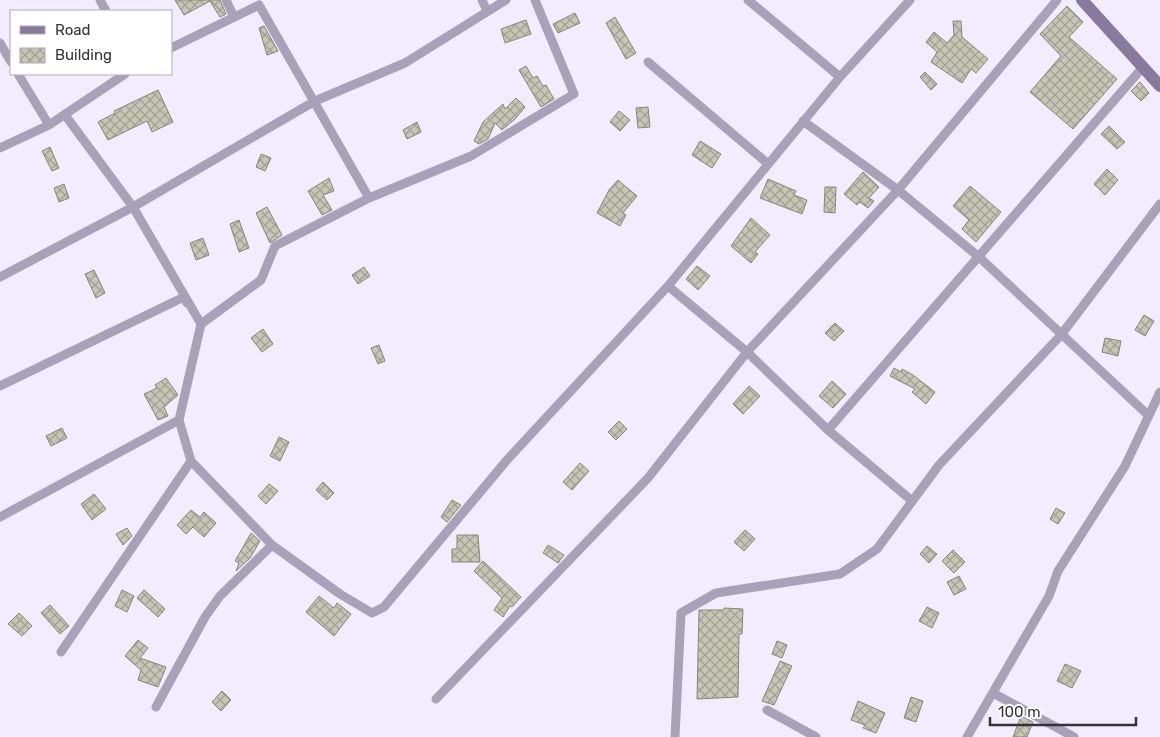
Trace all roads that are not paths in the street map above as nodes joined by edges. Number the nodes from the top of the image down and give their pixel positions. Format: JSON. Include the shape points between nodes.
{"nodes":[{"id":1,"x":226,"y":0,"type":"edge"},
{"id":2,"x":482,"y":0,"type":"edge"},
{"id":3,"x":506,"y":0,"type":"edge"},
{"id":4,"x":535,"y":0,"type":"edge"},
{"id":5,"x":748,"y":0,"type":"edge"},
{"id":6,"x":910,"y":0,"type":"edge"},
{"id":7,"x":1056,"y":0,"type":"edge"},
{"id":8,"x":1082,"y":0,"type":"edge"},
{"id":9,"x":487,"y":11,"type":"junction"},
{"id":10,"x":234,"y":16,"type":"junction"},
{"id":11,"x":0,"y":43,"type":"edge"},
{"id":12,"x":172,"y":47,"type":"edge"},
{"id":13,"x":10,"y":60,"type":"edge"},
{"id":14,"x":648,"y":62,"type":"dead end"},
{"id":15,"x":1142,"y":67,"type":"junction"},
{"id":16,"x":19,"y":75,"type":"edge"},
{"id":17,"x":124,"y":75,"type":"edge"},
{"id":18,"x":840,"y":77,"type":"junction"},
{"id":19,"x":1160,"y":86,"type":"edge"},
{"id":20,"x":315,"y":101,"type":"junction"},
{"id":21,"x":65,"y":115,"type":"junction"},
{"id":22,"x":803,"y":121,"type":"junction"},
{"id":23,"x":49,"y":125,"type":"junction"},
{"id":24,"x":0,"y":148,"type":"edge"},
{"id":25,"x":768,"y":162,"type":"junction"},
{"id":26,"x":898,"y":190,"type":"junction"},
{"id":27,"x":369,"y":198,"type":"junction"},
{"id":28,"x":1160,"y":204,"type":"edge"},
{"id":29,"x":134,"y":207,"type":"junction"},
{"id":30,"x":979,"y":257,"type":"junction"},
{"id":31,"x":0,"y":277,"type":"edge"},
{"id":32,"x":668,"y":286,"type":"junction"},
{"id":33,"x":201,"y":324,"type":"junction"},
{"id":34,"x":1061,"y":335,"type":"junction"},
{"id":35,"x":747,"y":352,"type":"junction"},
{"id":36,"x":0,"y":386,"type":"edge"},
{"id":37,"x":1160,"y":392,"type":"edge"},
{"id":38,"x":1148,"y":415,"type":"junction"},
{"id":39,"x":179,"y":420,"type":"junction"},
{"id":40,"x":828,"y":430,"type":"junction"},
{"id":41,"x":191,"y":461,"type":"junction"},
{"id":42,"x":911,"y":500,"type":"junction"},
{"id":43,"x":0,"y":518,"type":"edge"},
{"id":44,"x":272,"y":544,"type":"junction"},
{"id":45,"x":61,"y":652,"type":"dead end"},
{"id":46,"x":993,"y":693,"type":"junction"},
{"id":47,"x":436,"y":699,"type":"dead end"},
{"id":48,"x":156,"y":707,"type":"dead end"},
{"id":49,"x":767,"y":710,"type":"dead end"},
{"id":50,"x":675,"y":737,"type":"edge"},
{"id":51,"x":816,"y":737,"type":"edge"},
{"id":52,"x":967,"y":737,"type":"edge"},
{"id":53,"x":1074,"y":737,"type":"edge"}],
"edges":[{"from":1,"to":10,"type":"street"},
{"from":2,"to":9,"type":"street"},
{"from":3,"to":9,"type":"street"},
{"from":4,"to":27,"type":"street","via":[[574,94],[471,156]]},
{"from":5,"to":18,"type":"street"},
{"from":6,"to":18,"type":"street"},
{"from":7,"to":26,"type":"street"},
{"from":8,"to":15,"type":"main road"},
{"from":9,"to":20,"type":"street","via":[[405,63]]},
{"from":10,"to":12,"type":"street"},
{"from":10,"to":20,"type":"street","via":[[259,6]]},
{"from":11,"to":13,"type":"street"},
{"from":14,"to":25,"type":"street"},
{"from":15,"to":19,"type":"main road"},
{"from":15,"to":30,"type":"street"},
{"from":16,"to":23,"type":"street"},
{"from":17,"to":21,"type":"street"},
{"from":18,"to":22,"type":"street"},
{"from":20,"to":27,"type":"street"},
{"from":20,"to":29,"type":"street"},
{"from":21,"to":23,"type":"street"},
{"from":21,"to":29,"type":"street"},
{"from":22,"to":25,"type":"street"},
{"from":22,"to":26,"type":"street"},
{"from":23,"to":24,"type":"street"},
{"from":25,"to":32,"type":"street"},
{"from":26,"to":30,"type":"street"},
{"from":26,"to":35,"type":"street"},
{"from":27,"to":33,"type":"street","via":[[275,246],[261,280]]},
{"from":28,"to":34,"type":"street"},
{"from":29,"to":31,"type":"street"},
{"from":29,"to":33,"type":"street"},
{"from":30,"to":34,"type":"street"},
{"from":30,"to":40,"type":"street"},
{"from":32,"to":35,"type":"street"},
{"from":32,"to":44,"type":"street","via":[[507,460],[384,607],[372,613],[340,594]]},
{"from":33,"to":36,"type":"street","via":[[184,297]]},
{"from":33,"to":39,"type":"street"},
{"from":34,"to":38,"type":"street"},
{"from":34,"to":42,"type":"street","via":[[939,465]]},
{"from":35,"to":40,"type":"street"},
{"from":35,"to":47,"type":"street","via":[[648,478]]},
{"from":37,"to":38,"type":"street"},
{"from":38,"to":46,"type":"street","via":[[1125,466],[1058,571],[1049,596]]},
{"from":39,"to":41,"type":"street"},
{"from":39,"to":43,"type":"street"},
{"from":40,"to":42,"type":"street"},
{"from":41,"to":44,"type":"street"},
{"from":41,"to":45,"type":"street"},
{"from":42,"to":50,"type":"street","via":[[876,549],[840,574],[716,593],[681,613]]},
{"from":44,"to":48,"type":"street","via":[[220,596],[205,617]]},
{"from":46,"to":52,"type":"street"},
{"from":46,"to":53,"type":"street"},
{"from":49,"to":51,"type":"street"}]}
